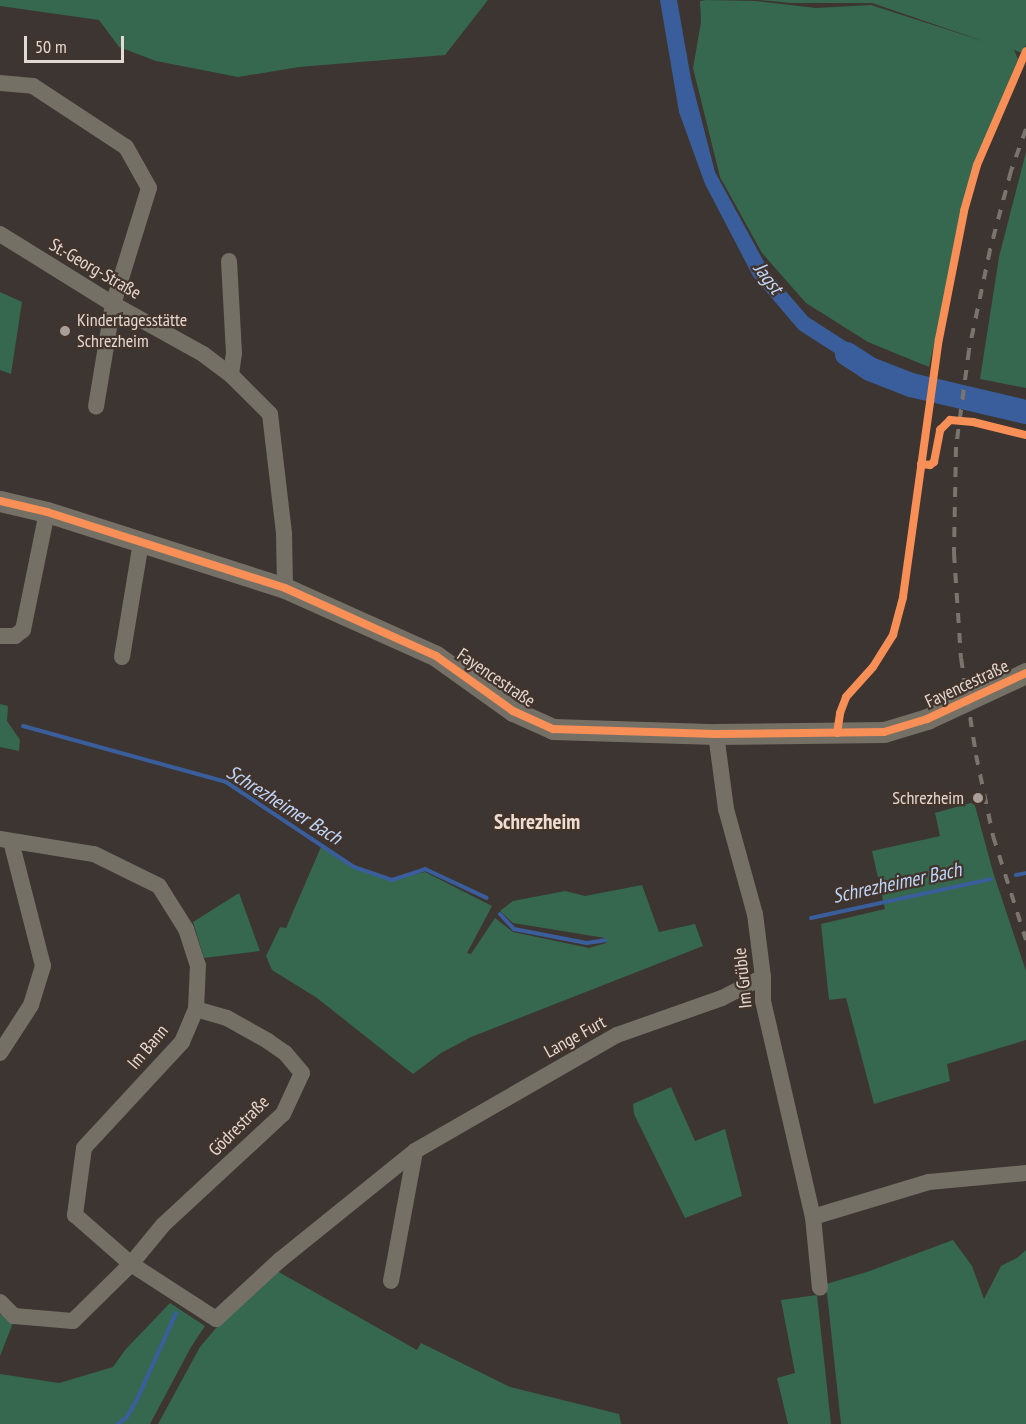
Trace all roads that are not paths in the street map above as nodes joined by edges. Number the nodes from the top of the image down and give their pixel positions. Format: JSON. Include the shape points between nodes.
{"nodes":[{"id":1,"x":0,"y":83,"type":"edge"},
{"id":2,"x":0,"y":234,"type":"edge"},
{"id":3,"x":229,"y":261,"type":"dead end"},
{"id":4,"x":113,"y":304,"type":"junction"},
{"id":5,"x":231,"y":375,"type":"junction"},
{"id":6,"x":96,"y":407,"type":"dead end"},
{"id":7,"x":0,"y":501,"type":"edge"},
{"id":8,"x":47,"y":512,"type":"junction"},
{"id":9,"x":141,"y":542,"type":"junction"},
{"id":10,"x":285,"y":588,"type":"junction"},
{"id":11,"x":0,"y":636,"type":"edge"},
{"id":12,"x":122,"y":657,"type":"dead end"},
{"id":13,"x":1026,"y":673,"type":"edge"},
{"id":14,"x":716,"y":734,"type":"junction"},
{"id":15,"x":5,"y":840,"type":"edge"},
{"id":16,"x":763,"y":977,"type":"junction"},
{"id":17,"x":196,"y":1009,"type":"junction"},
{"id":18,"x":0,"y":1053,"type":"edge"},
{"id":19,"x":415,"y":1151,"type":"junction"},
{"id":20,"x":1026,"y":1173,"type":"edge"},
{"id":21,"x":813,"y":1217,"type":"junction"},
{"id":22,"x":131,"y":1264,"type":"junction"},
{"id":23,"x":390,"y":1281,"type":"dead end"},
{"id":24,"x":820,"y":1288,"type":"dead end"},
{"id":25,"x":0,"y":1302,"type":"edge"},
{"id":26,"x":216,"y":1319,"type":"joint"}],
"edges":[{"from":1,"to":4,"type":"street","via":[[33,86],[126,147],[149,188]]},
{"from":2,"to":4,"type":"street","name":"St.-Georg-Straße"},
{"from":3,"to":5,"type":"street","via":[[234,353]]},
{"from":4,"to":5,"type":"street","name":"St.-Georg-Straße","via":[[203,354]]},
{"from":4,"to":6,"type":"street"},
{"from":5,"to":10,"type":"street","name":"St.-Georg-Straße","via":[[270,414],[284,534]]},
{"from":7,"to":8,"type":"street","name":"Fayencestraße"},
{"from":8,"to":9,"type":"street","name":"Fayencestraße"},
{"from":8,"to":11,"type":"street","via":[[23,630],[15,636]]},
{"from":9,"to":10,"type":"street","name":"Fayencestraße"},
{"from":9,"to":12,"type":"street"},
{"from":10,"to":14,"type":"street","name":"Fayencestraße","via":[[436,656],[513,711],[553,729]]},
{"from":13,"to":14,"type":"street","name":"Fayencestraße","via":[[927,719],[884,732]]},
{"from":14,"to":16,"type":"street","name":"Im Grüble","via":[[726,809],[755,914]]},
{"from":15,"to":17,"type":"street","name":"Im Bann","via":[[94,854],[159,886],[186,929],[198,965]]},
{"from":15,"to":18,"type":"street","via":[[43,966],[31,1005]]},
{"from":16,"to":19,"type":"street","name":"Lange Furt","via":[[722,998],[617,1035]]},
{"from":16,"to":21,"type":"street","name":"Im Grüble","via":[[763,1001]]},
{"from":17,"to":22,"type":"street","name":"Im Bann","via":[[182,1042],[84,1148],[75,1215]]},
{"from":17,"to":22,"type":"street","name":"Gödrestraße","via":[[227,1018],[268,1041],[302,1073],[283,1114],[163,1225]]},
{"from":19,"to":23,"type":"street"},
{"from":19,"to":26,"type":"street","name":"Lange Furt","via":[[280,1260]]},
{"from":20,"to":21,"type":"street","via":[[928,1182]]},
{"from":21,"to":24,"type":"street","name":"Im Grüble"},
{"from":22,"to":25,"type":"street","via":[[73,1321],[14,1316]]},
{"from":22,"to":26,"type":"street","name":"Im Bann"}]}
